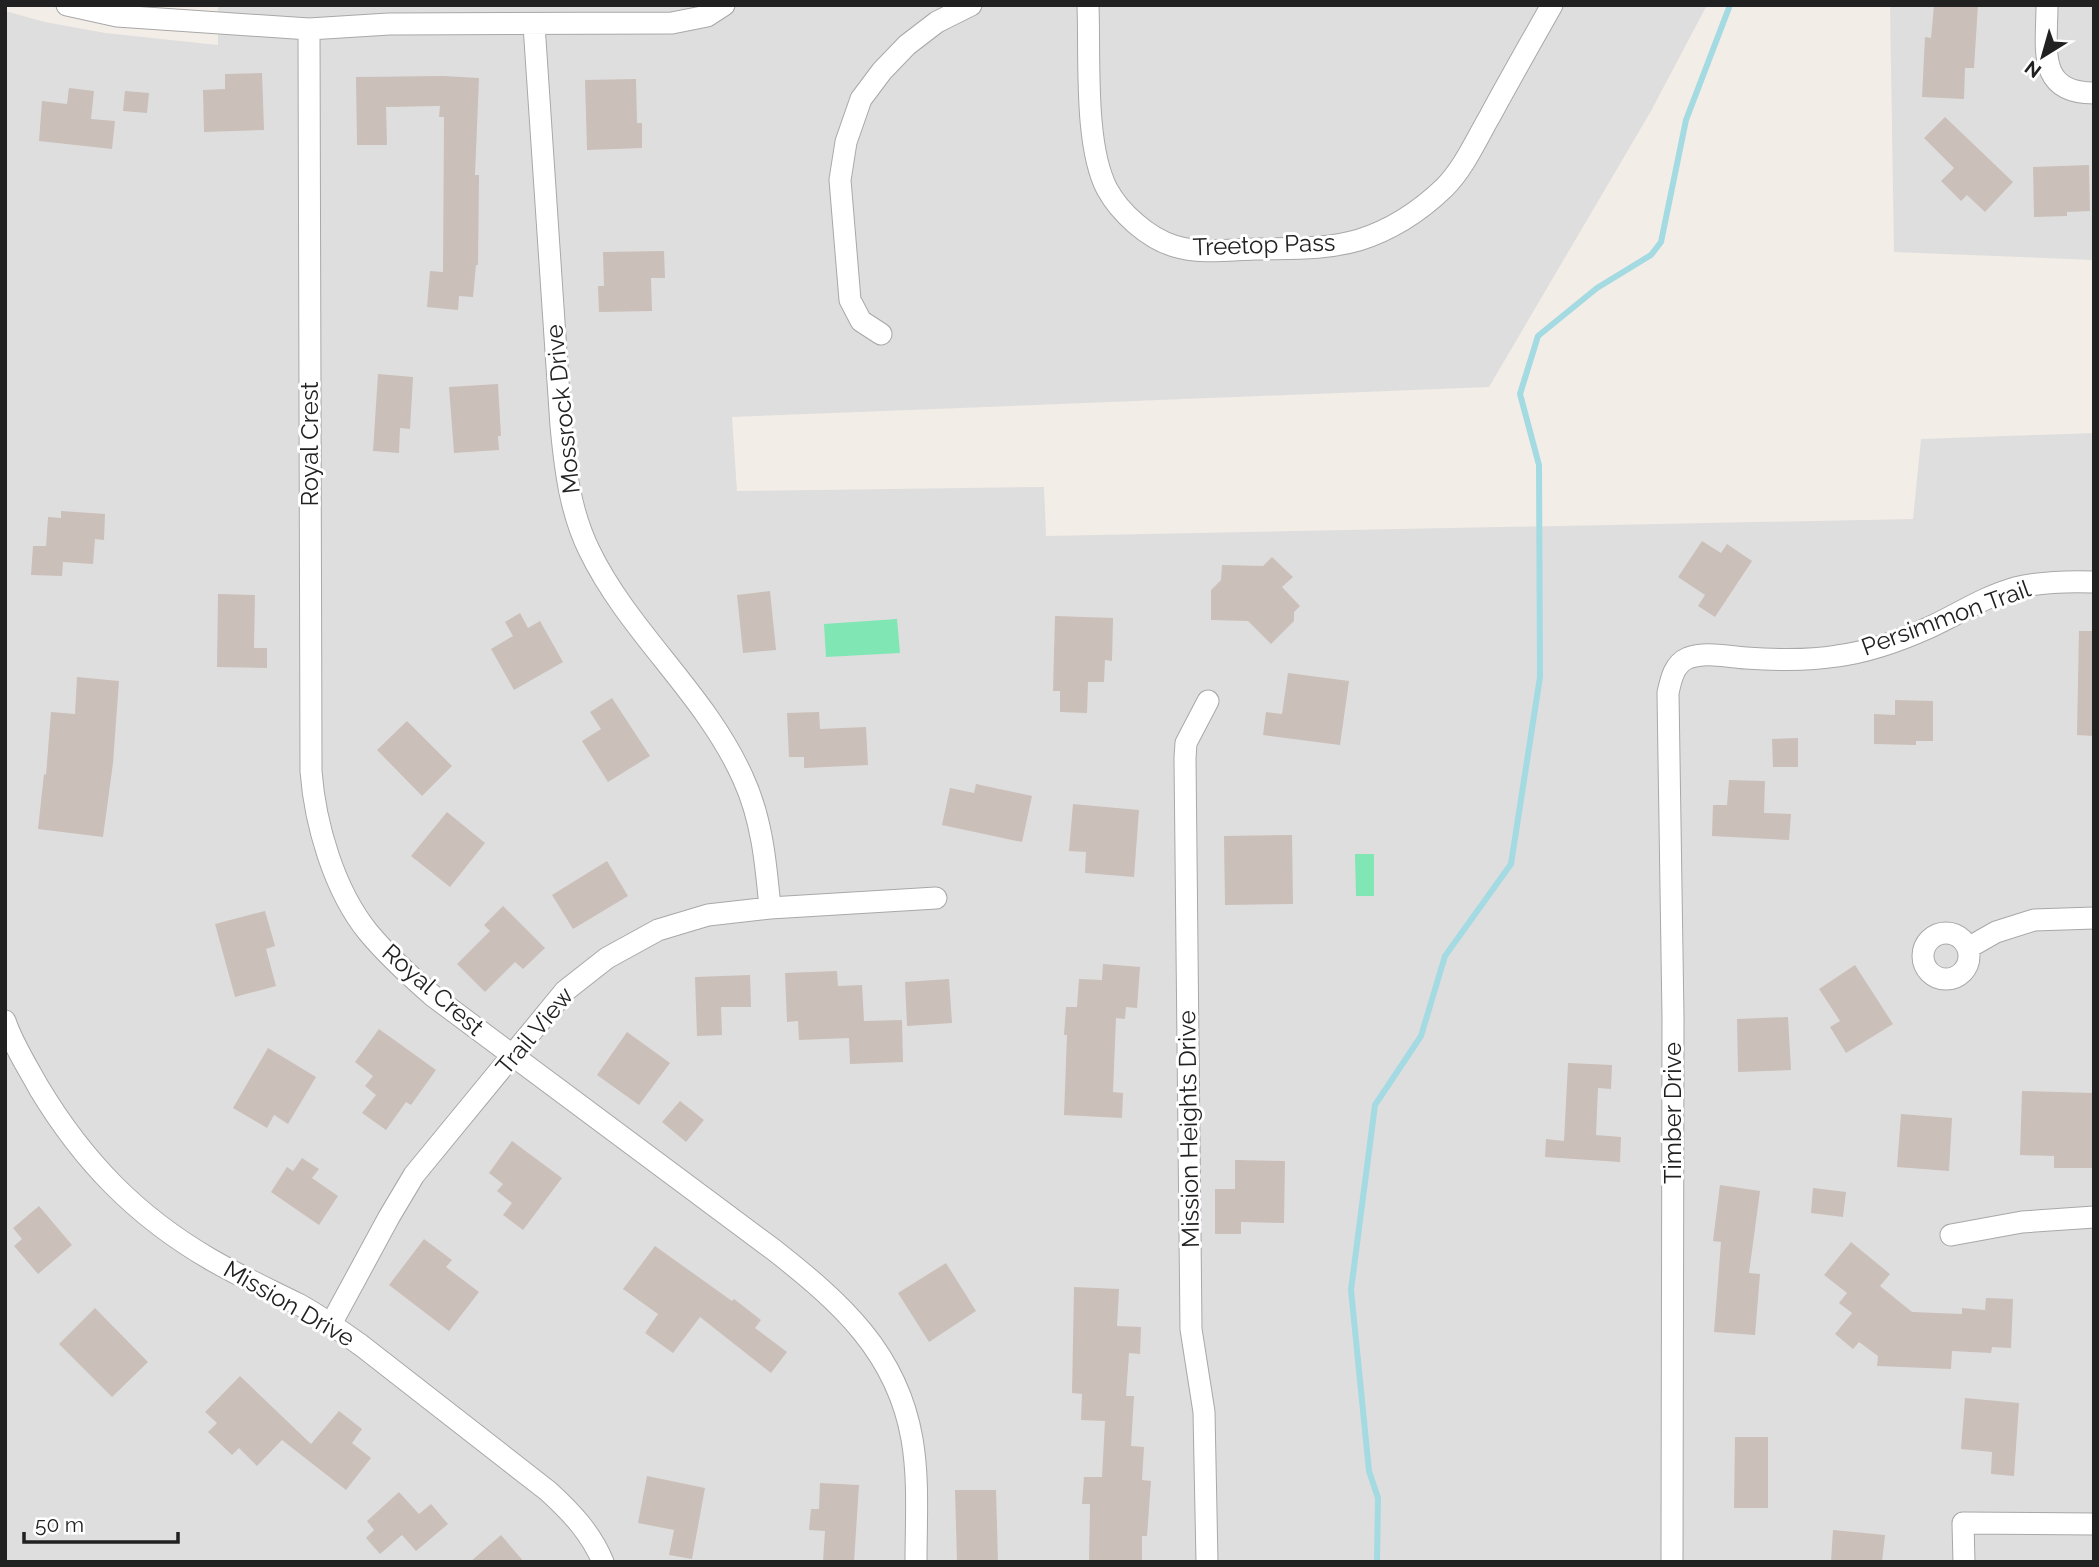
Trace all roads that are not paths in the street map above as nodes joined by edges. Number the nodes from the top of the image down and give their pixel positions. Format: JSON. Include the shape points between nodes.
{"nodes":[{"id":1,"x":67,"y":5,"type":"edge"},
{"id":2,"x":724,"y":5,"type":"edge"},
{"id":3,"x":971,"y":5,"type":"edge"},
{"id":4,"x":1088,"y":5,"type":"edge"},
{"id":5,"x":1552,"y":5,"type":"edge"},
{"id":6,"x":2047,"y":5,"type":"edge"},
{"id":7,"x":534,"y":25,"type":"junction"},
{"id":8,"x":310,"y":29,"type":"junction"},
{"id":9,"x":2094,"y":93,"type":"edge"},
{"id":10,"x":881,"y":334,"type":"dead end"},
{"id":11,"x":2094,"y":582,"type":"edge"},
{"id":12,"x":1676,"y":666,"type":"joint"},
{"id":13,"x":1208,"y":701,"type":"dead end"},
{"id":14,"x":936,"y":898,"type":"dead end"},
{"id":15,"x":770,"y":908,"type":"junction"},
{"id":16,"x":2094,"y":918,"type":"edge"},
{"id":17,"x":1968,"y":948,"type":"dead end"},
{"id":18,"x":5,"y":1021,"type":"edge"},
{"id":19,"x":513,"y":1058,"type":"junction"},
{"id":20,"x":2094,"y":1217,"type":"edge"},
{"id":21,"x":1951,"y":1235,"type":"dead end"},
{"id":22,"x":331,"y":1324,"type":"junction"},
{"id":23,"x":2094,"y":1524,"type":"edge"},
{"id":24,"x":603,"y":1562,"type":"edge"},
{"id":25,"x":916,"y":1562,"type":"edge"},
{"id":26,"x":1207,"y":1562,"type":"edge"},
{"id":27,"x":1672,"y":1562,"type":"edge"},
{"id":28,"x":1965,"y":1562,"type":"edge"}],
"edges":[{"from":1,"to":8,"type":"street","via":[[117,16]]},
{"from":2,"to":7,"type":"street","via":[[708,16],[672,23]]},
{"from":3,"to":10,"type":"street","via":[[937,22],[890,62],[861,99],[846,142],[840,180],[850,300],[861,321]]},
{"from":4,"to":5,"type":"street","name":"Treetop Pass","via":[[1093,141],[1108,191],[1148,233],[1173,246],[1198,251],[1325,247],[1369,236],[1418,210],[1446,186],[1465,161]]},
{"from":6,"to":9,"type":"street","via":[[2047,66],[2052,76],[2068,90]]},
{"from":7,"to":8,"type":"street","via":[[389,24]]},
{"from":7,"to":15,"type":"street","name":"Mossrock Drive","via":[[561,426],[573,505],[606,582],[696,702],[743,776],[761,837]]},
{"from":8,"to":19,"type":"street","name":"Royal Crest","via":[[313,801],[330,860],[366,929],[433,996]]},
{"from":11,"to":12,"type":"street","name":"Persimmon Trail","via":[[2014,588],[1928,628],[1835,657],[1779,660],[1703,655]]},
{"from":12,"to":27,"type":"street","name":"Timber Drive","via":[[1668,693],[1673,1018]]},
{"from":13,"to":26,"type":"street","name":"Mission Heights Drive","via":[[1186,743],[1185,758],[1191,1329],[1204,1412]]},
{"from":14,"to":15,"type":"street","name":"Trail View"},
{"from":15,"to":19,"type":"street","name":"Trail View","via":[[708,915],[634,942],[565,991]]},
{"from":16,"to":17,"type":"street","via":[[2034,920],[1996,932]]},
{"from":18,"to":22,"type":"street","name":"Mission Drive","via":[[24,1063],[63,1125],[131,1203],[211,1260]]},
{"from":19,"to":22,"type":"street","name":"Trail View","via":[[402,1192]]},
{"from":19,"to":25,"type":"street","name":"Royal Crest","via":[[783,1258],[844,1309],[865,1333],[884,1359],[912,1438]]},
{"from":20,"to":21,"type":"street","via":[[2022,1222]]},
{"from":22,"to":24,"type":"street","name":"Mission Drive","via":[[548,1491],[584,1528]]},
{"from":23,"to":28,"type":"street","via":[[1963,1522]]}]}
